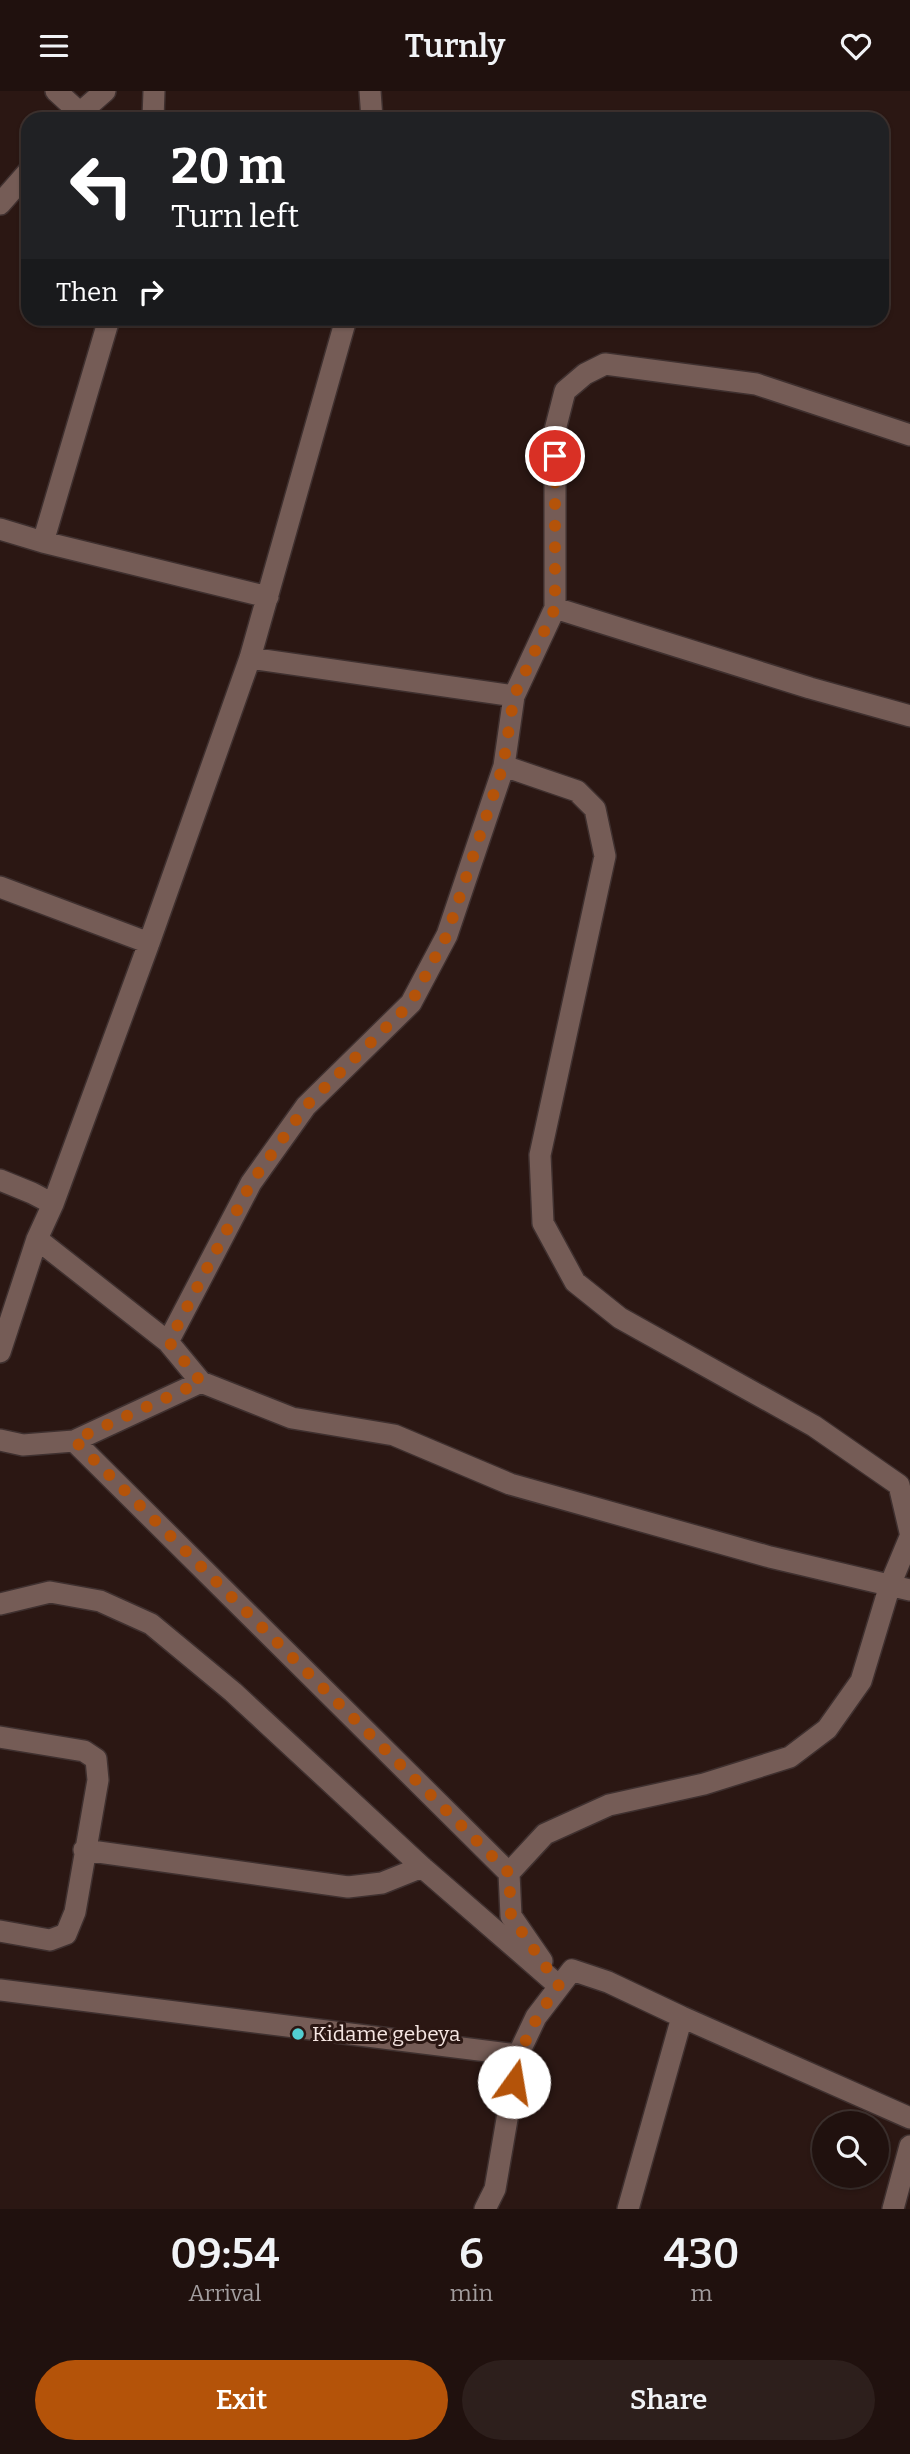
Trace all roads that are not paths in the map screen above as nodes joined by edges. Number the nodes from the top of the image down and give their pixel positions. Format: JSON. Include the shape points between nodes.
{"nodes":[{"id":1,"x":56,"y":91,"type":"edge"},
{"id":2,"x":105,"y":91,"type":"edge"},
{"id":3,"x":154,"y":91,"type":"edge"},
{"id":4,"x":370,"y":91,"type":"edge"},
{"id":5,"x":73,"y":112,"type":"edge"},
{"id":6,"x":81,"y":112,"type":"edge"},
{"id":7,"x":153,"y":112,"type":"edge"},
{"id":8,"x":372,"y":112,"type":"edge"},
{"id":9,"x":21,"y":179,"type":"edge"},
{"id":10,"x":0,"y":204,"type":"edge"},
{"id":11,"x":107,"y":326,"type":"edge"},
{"id":12,"x":344,"y":326,"type":"edge"},
{"id":13,"x":910,"y":435,"type":"edge"},
{"id":14,"x":0,"y":529,"type":"edge"},
{"id":15,"x":43,"y":543,"type":"junction"},
{"id":16,"x":268,"y":597,"type":"junction"},
{"id":17,"x":555,"y":608,"type":"junction"},
{"id":18,"x":250,"y":658,"type":"junction"},
{"id":19,"x":514,"y":696,"type":"junction"},
{"id":20,"x":910,"y":716,"type":"edge"},
{"id":21,"x":503,"y":766,"type":"junction"},
{"id":22,"x":0,"y":887,"type":"edge"},
{"id":23,"x":149,"y":943,"type":"junction"},
{"id":24,"x":0,"y":1180,"type":"edge"},
{"id":25,"x":53,"y":1204,"type":"junction"},
{"id":26,"x":37,"y":1239,"type":"junction"},
{"id":27,"x":169,"y":1342,"type":"junction"},
{"id":28,"x":0,"y":1352,"type":"edge"},
{"id":29,"x":201,"y":1382,"type":"junction"},
{"id":30,"x":0,"y":1440,"type":"edge"},
{"id":31,"x":74,"y":1440,"type":"junction"},
{"id":32,"x":910,"y":1534,"type":"edge"},
{"id":33,"x":900,"y":1588,"type":"edge"},
{"id":34,"x":0,"y":1604,"type":"edge"},
{"id":35,"x":0,"y":1737,"type":"edge"},
{"id":36,"x":84,"y":1850,"type":"junction"},
{"id":37,"x":422,"y":1867,"type":"junction"},
{"id":38,"x":509,"y":1873,"type":"junction"},
{"id":39,"x":0,"y":1931,"type":"edge"},
{"id":40,"x":559,"y":1986,"type":"junction"},
{"id":41,"x":0,"y":1990,"type":"edge"},
{"id":42,"x":682,"y":2017,"type":"junction"},
{"id":43,"x":519,"y":2055,"type":"junction"},
{"id":44,"x":910,"y":2118,"type":"edge"},
{"id":45,"x":910,"y":2146,"type":"edge"},
{"id":46,"x":485,"y":2209,"type":"edge"},
{"id":47,"x":628,"y":2209,"type":"edge"},
{"id":48,"x":893,"y":2209,"type":"edge"}],
"edges":[{"from":1,"to":5,"type":"street"},
{"from":2,"to":6,"type":"street"},
{"from":3,"to":7,"type":"street"},
{"from":4,"to":8,"type":"street"},
{"from":9,"to":10,"type":"street"},
{"from":11,"to":15,"type":"street"},
{"from":12,"to":16,"type":"street"},
{"from":13,"to":17,"type":"street","via":[[756,383],[605,364],[565,391],[555,430]]},
{"from":14,"to":15,"type":"street"},
{"from":15,"to":16,"type":"street"},
{"from":16,"to":18,"type":"street"},
{"from":17,"to":19,"type":"street"},
{"from":17,"to":20,"type":"street"},
{"from":18,"to":19,"type":"street"},
{"from":18,"to":23,"type":"street"},
{"from":19,"to":21,"type":"street"},
{"from":21,"to":27,"type":"street","via":[[447,935],[411,1003],[306,1106],[251,1183]]},
{"from":21,"to":32,"type":"street","via":[[577,791],[595,809],[605,856],[540,1155],[543,1223],[576,1282],[620,1318],[814,1426],[899,1485]]},
{"from":22,"to":23,"type":"street"},
{"from":23,"to":25,"type":"street"},
{"from":24,"to":25,"type":"street"},
{"from":25,"to":26,"type":"street"},
{"from":26,"to":27,"type":"street"},
{"from":26,"to":28,"type":"street"},
{"from":27,"to":29,"type":"street"},
{"from":29,"to":31,"type":"street"},
{"from":29,"to":33,"type":"street","via":[[292,1418],[394,1435],[510,1484]]},
{"from":30,"to":31,"type":"street","via":[[23,1445]]},
{"from":31,"to":38,"type":"street"},
{"from":32,"to":33,"type":"street"},
{"from":33,"to":38,"type":"street","via":[[861,1681],[827,1729],[790,1757],[704,1784],[609,1805],[545,1834]]},
{"from":34,"to":37,"type":"street","via":[[50,1593],[100,1601],[151,1624],[233,1692]]},
{"from":35,"to":36,"type":"street","via":[[83,1751],[96,1759],[98,1780]]},
{"from":36,"to":37,"type":"street","via":[[348,1887],[382,1883]]},
{"from":36,"to":39,"type":"street","via":[[75,1912],[66,1934],[50,1940]]},
{"from":37,"to":40,"type":"street"},
{"from":38,"to":40,"type":"street","via":[[511,1916]]},
{"from":40,"to":42,"type":"street","via":[[572,1970]]},
{"from":40,"to":43,"type":"street","via":[[536,2017]]},
{"from":41,"to":43,"type":"street"},
{"from":42,"to":44,"type":"street"},
{"from":42,"to":47,"type":"street"},
{"from":43,"to":46,"type":"street","via":[[495,2189]]},
{"from":45,"to":48,"type":"street"}]}
